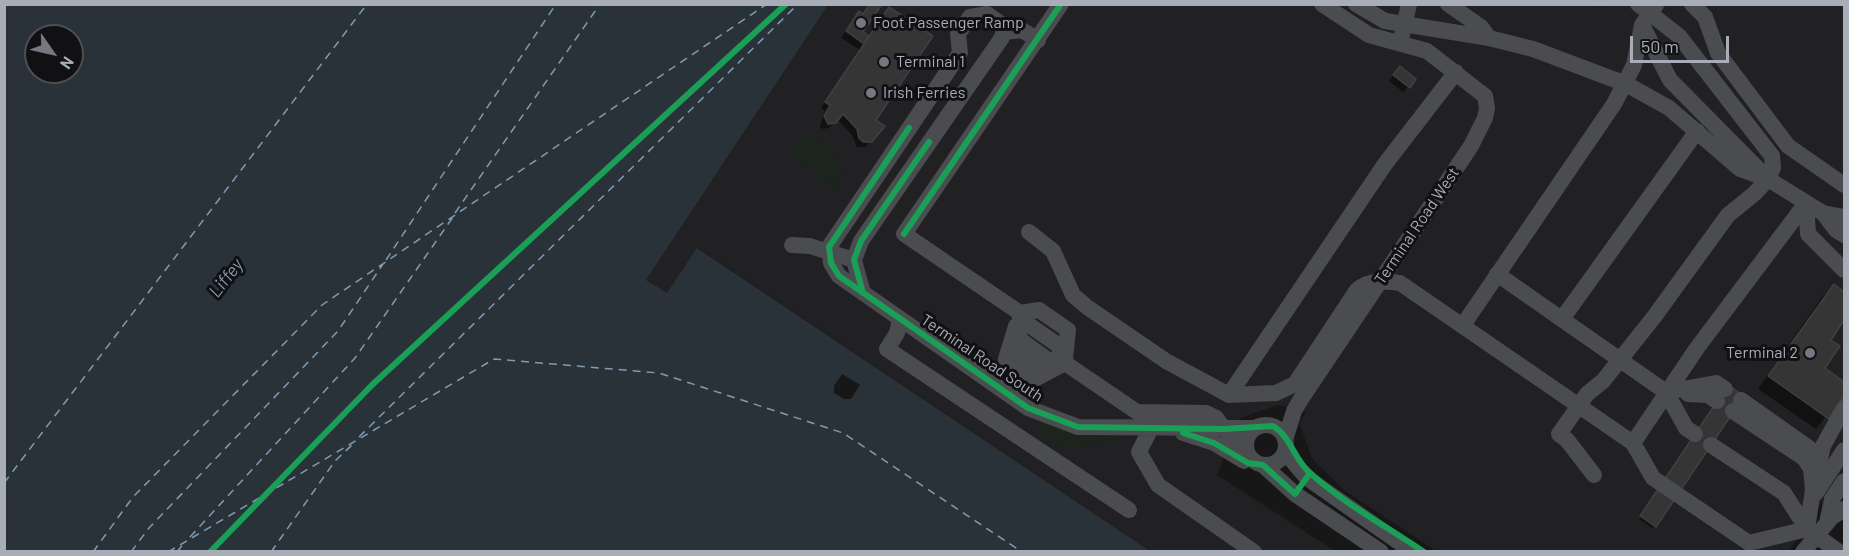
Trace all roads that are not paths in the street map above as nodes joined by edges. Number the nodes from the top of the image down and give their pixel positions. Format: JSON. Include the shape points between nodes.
{"nodes":[{"id":1,"x":1061,"y":4,"type":"edge"},
{"id":2,"x":1322,"y":4,"type":"edge"},
{"id":3,"x":1409,"y":4,"type":"edge"},
{"id":4,"x":1448,"y":4,"type":"edge"},
{"id":5,"x":1638,"y":4,"type":"edge"},
{"id":6,"x":1656,"y":4,"type":"edge"},
{"id":7,"x":1365,"y":7,"type":"edge"},
{"id":8,"x":1696,"y":7,"type":"edge"},
{"id":9,"x":985,"y":9,"type":"edge"},
{"id":10,"x":1352,"y":25,"type":"junction"},
{"id":11,"x":1642,"y":25,"type":"junction"},
{"id":12,"x":1404,"y":26,"type":"junction"},
{"id":13,"x":1004,"y":32,"type":"junction"},
{"id":14,"x":1489,"y":38,"type":"junction"},
{"id":15,"x":1038,"y":40,"type":"junction"},
{"id":16,"x":1399,"y":45,"type":"junction"},
{"id":17,"x":1456,"y":72,"type":"junction"},
{"id":18,"x":1626,"y":84,"type":"junction"},
{"id":19,"x":1697,"y":130,"type":"junction"},
{"id":20,"x":901,"y":140,"type":"junction"},
{"id":21,"x":921,"y":154,"type":"junction"},
{"id":22,"x":1768,"y":179,"type":"junction"},
{"id":23,"x":1845,"y":185,"type":"edge"},
{"id":24,"x":1806,"y":203,"type":"junction"},
{"id":25,"x":1823,"y":213,"type":"junction"},
{"id":26,"x":1845,"y":217,"type":"edge"},
{"id":27,"x":1029,"y":232,"type":"dead end"},
{"id":28,"x":1845,"y":235,"type":"edge"},
{"id":29,"x":792,"y":245,"type":"dead end"},
{"id":30,"x":830,"y":252,"type":"junction"},
{"id":31,"x":854,"y":260,"type":"junction"},
{"id":32,"x":1845,"y":270,"type":"edge"},
{"id":33,"x":1497,"y":274,"type":"junction"},
{"id":34,"x":1379,"y":281,"type":"junction"},
{"id":35,"x":863,"y":293,"type":"junction"},
{"id":36,"x":900,"y":319,"type":"junction"},
{"id":37,"x":1024,"y":319,"type":"junction"},
{"id":38,"x":1562,"y":319,"type":"junction"},
{"id":39,"x":1463,"y":325,"type":"junction"},
{"id":40,"x":1012,"y":349,"type":"junction"},
{"id":41,"x":1620,"y":360,"type":"junction"},
{"id":42,"x":1065,"y":363,"type":"junction"},
{"id":43,"x":1666,"y":392,"type":"junction"},
{"id":44,"x":1229,"y":395,"type":"junction"},
{"id":45,"x":1721,"y":395,"type":"dead end"},
{"id":46,"x":1583,"y":399,"type":"junction"},
{"id":47,"x":1737,"y":406,"type":"dead end"},
{"id":48,"x":1845,"y":408,"type":"edge"},
{"id":49,"x":1158,"y":428,"type":"junction"},
{"id":50,"x":1254,"y":428,"type":"junction"},
{"id":51,"x":1224,"y":429,"type":"junction"},
{"id":52,"x":1695,"y":434,"type":"dead end"},
{"id":53,"x":1633,"y":443,"type":"junction"},
{"id":54,"x":1711,"y":445,"type":"dead end"},
{"id":55,"x":1285,"y":446,"type":"junction"},
{"id":56,"x":1845,"y":450,"type":"edge"},
{"id":57,"x":1256,"y":462,"type":"junction"},
{"id":58,"x":1594,"y":475,"type":"dead end"},
{"id":59,"x":1845,"y":481,"type":"edge"},
{"id":60,"x":1813,"y":485,"type":"junction"},
{"id":61,"x":1845,"y":509,"type":"edge"},
{"id":62,"x":1129,"y":510,"type":"dead end"},
{"id":63,"x":1816,"y":535,"type":"edge"},
{"id":64,"x":1254,"y":552,"type":"edge"},
{"id":65,"x":1381,"y":552,"type":"edge"},
{"id":66,"x":1413,"y":552,"type":"edge"},
{"id":67,"x":1803,"y":552,"type":"edge"},
{"id":68,"x":1839,"y":552,"type":"edge"}],
"edges":[{"from":1,"to":15,"type":"street"},
{"from":2,"to":10,"type":"street","name":"Terminal Road West"},
{"from":3,"to":12,"type":"street"},
{"from":4,"to":14,"type":"street","via":[[1481,27]]},
{"from":5,"to":22,"type":"street","via":[[1679,36],[1772,156],[1773,168]]},
{"from":6,"to":11,"type":"street"},
{"from":7,"to":10,"type":"street"},
{"from":7,"to":12,"type":"street","via":[[1385,21]]},
{"from":8,"to":23,"type":"street","via":[[1705,17],[1718,53],[1788,146]]},
{"from":9,"to":13,"type":"street"},
{"from":9,"to":20,"type":"street","via":[[970,17],[958,34],[960,53]]},
{"from":10,"to":16,"type":"street","name":"Terminal Road West"},
{"from":11,"to":18,"type":"street"},
{"from":11,"to":22,"type":"street","via":[[1670,80]]},
{"from":12,"to":14,"type":"street"},
{"from":12,"to":16,"type":"street"},
{"from":13,"to":15,"type":"street","via":[[1022,30]]},
{"from":13,"to":21,"type":"street"},
{"from":14,"to":18,"type":"street","via":[[1568,60]]},
{"from":15,"to":37,"type":"street","via":[[904,234]]},
{"from":16,"to":17,"type":"street","name":"Terminal Road West","via":[[1427,51]]},
{"from":17,"to":34,"type":"street","name":"Terminal Road West","via":[[1485,96],[1488,108],[1479,132]]},
{"from":17,"to":44,"type":"street","via":[[1385,164]]},
{"from":18,"to":19,"type":"street","via":[[1669,108]]},
{"from":18,"to":33,"type":"street","via":[[1598,131]]},
{"from":19,"to":22,"type":"street","via":[[1740,169]]},
{"from":19,"to":38,"type":"street"},
{"from":20,"to":21,"type":"street"},
{"from":20,"to":30,"type":"street","via":[[829,247]]},
{"from":21,"to":31,"type":"street","via":[[861,241]]},
{"from":22,"to":24,"type":"street"},
{"from":22,"to":41,"type":"street","via":[[1728,215]]},
{"from":24,"to":25,"type":"street"},
{"from":24,"to":32,"type":"street","via":[[1808,234]]},
{"from":24,"to":43,"type":"street"},
{"from":25,"to":26,"type":"street"},
{"from":25,"to":28,"type":"street"},
{"from":27,"to":44,"type":"street","via":[[1053,251],[1073,295],[1166,362]]},
{"from":29,"to":30,"type":"street"},
{"from":30,"to":31,"type":"street"},
{"from":30,"to":35,"type":"street","name":"Terminal Road South","via":[[839,276]]},
{"from":31,"to":35,"type":"street"},
{"from":33,"to":38,"type":"street"},
{"from":33,"to":39,"type":"street"},
{"from":34,"to":39,"type":"street","via":[[1400,283]]},
{"from":34,"to":44,"type":"street","via":[[1357,290],[1295,384],[1276,393]]},
{"from":34,"to":55,"type":"street","name":"Terminal Road West","via":[[1294,411]]},
{"from":35,"to":36,"type":"street","name":"Terminal Road South"},
{"from":36,"to":49,"type":"street","name":"Terminal Road South","via":[[1028,408],[1078,427]]},
{"from":36,"to":62,"type":"street","via":[[887,349]]},
{"from":37,"to":40,"type":"street"},
{"from":37,"to":40,"type":"street"},
{"from":37,"to":42,"type":"street","via":[[1058,345]]},
{"from":37,"to":42,"type":"street","via":[[1039,310],[1068,330]]},
{"from":38,"to":41,"type":"street"},
{"from":39,"to":46,"type":"street","via":[[1555,388]]},
{"from":40,"to":42,"type":"street"},
{"from":40,"to":42,"type":"street","via":[[1035,379]]},
{"from":41,"to":43,"type":"street"},
{"from":41,"to":46,"type":"street"},
{"from":42,"to":51,"type":"street","via":[[1137,412],[1206,413]]},
{"from":43,"to":45,"type":"street"},
{"from":43,"to":52,"type":"street","via":[[1686,429]]},
{"from":43,"to":53,"type":"street"},
{"from":46,"to":53,"type":"street"},
{"from":46,"to":58,"type":"street","via":[[1559,434]]},
{"from":47,"to":60,"type":"street","via":[[1804,458]]},
{"from":48,"to":60,"type":"street","via":[[1823,446]]},
{"from":49,"to":51,"type":"street","name":"Terminal Road South"},
{"from":49,"to":57,"type":"street","name":"Terminal Road South","via":[[1214,443],[1248,463]]},
{"from":49,"to":64,"type":"street","via":[[1139,452],[1158,485]]},
{"from":50,"to":51,"type":"street","name":"Terminal Road South"},
{"from":50,"to":55,"type":"street","via":[[1273,426],[1283,434]]},
{"from":50,"to":57,"type":"street","via":[[1247,438]]},
{"from":51,"to":57,"type":"street","via":[[1238,448]]},
{"from":53,"to":63,"type":"street","via":[[1653,478],[1749,543]]},
{"from":54,"to":63,"type":"street","via":[[1784,493]]},
{"from":55,"to":57,"type":"street","via":[[1276,462]]},
{"from":55,"to":66,"type":"street","via":[[1307,478]]},
{"from":56,"to":60,"type":"street"},
{"from":57,"to":65,"type":"street","name":"Terminal Road South","via":[[1295,494]]},
{"from":59,"to":63,"type":"street"},
{"from":60,"to":63,"type":"street"},
{"from":61,"to":63,"type":"street"},
{"from":63,"to":67,"type":"street"},
{"from":63,"to":68,"type":"street"}]}
